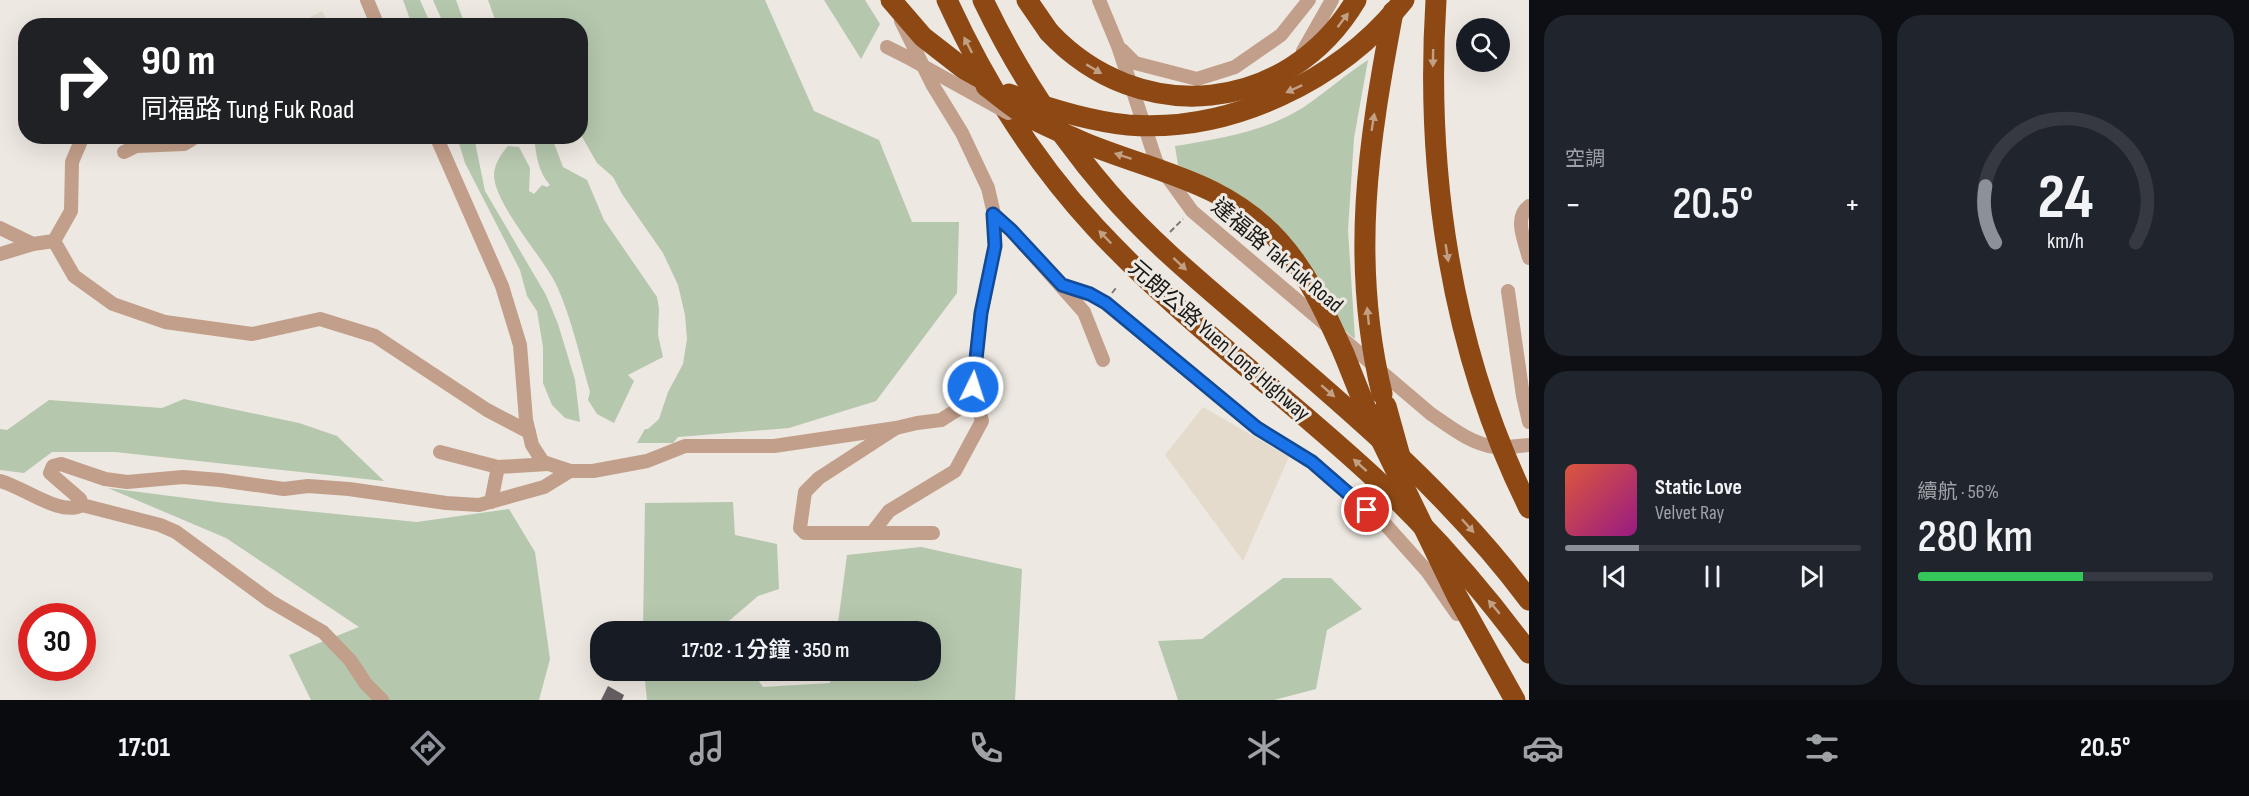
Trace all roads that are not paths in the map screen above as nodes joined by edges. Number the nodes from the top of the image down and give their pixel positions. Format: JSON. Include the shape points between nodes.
{"nodes":[{"id":1,"x":367,"y":0,"type":"edge"},
{"id":2,"x":891,"y":0,"type":"edge"},
{"id":3,"x":947,"y":0,"type":"edge"},
{"id":4,"x":983,"y":0,"type":"edge"},
{"id":5,"x":1027,"y":0,"type":"edge"},
{"id":6,"x":1099,"y":0,"type":"edge"},
{"id":7,"x":1309,"y":0,"type":"edge"},
{"id":8,"x":1332,"y":0,"type":"edge"},
{"id":9,"x":1356,"y":0,"type":"edge"},
{"id":10,"x":1395,"y":0,"type":"edge"},
{"id":11,"x":1404,"y":0,"type":"edge"},
{"id":12,"x":1436,"y":0,"type":"edge"},
{"id":13,"x":375,"y":18,"type":"edge"},
{"id":14,"x":1118,"y":46,"type":"junction"},
{"id":15,"x":886,"y":47,"type":"dead end"},
{"id":16,"x":1294,"y":66,"type":"junction"},
{"id":17,"x":986,"y":86,"type":"junction"},
{"id":18,"x":1085,"y":143,"type":"junction"},
{"id":19,"x":80,"y":144,"type":"edge"},
{"id":20,"x":184,"y":144,"type":"edge"},
{"id":21,"x":439,"y":144,"type":"edge"},
{"id":22,"x":124,"y":152,"type":"dead end"},
{"id":23,"x":1529,"y":206,"type":"edge"},
{"id":24,"x":993,"y":214,"type":"junction"},
{"id":25,"x":0,"y":228,"type":"edge"},
{"id":26,"x":54,"y":241,"type":"junction"},
{"id":27,"x":33,"y":244,"type":"junction"},
{"id":28,"x":0,"y":254,"type":"edge"},
{"id":29,"x":1529,"y":258,"type":"edge"},
{"id":30,"x":1062,"y":285,"type":"junction"},
{"id":31,"x":1506,"y":296,"type":"dead end"},
{"id":32,"x":1529,"y":332,"type":"edge"},
{"id":33,"x":1515,"y":338,"type":"junction"},
{"id":34,"x":1103,"y":360,"type":"dead end"},
{"id":35,"x":973,"y":387,"type":"junction"},
{"id":36,"x":1529,"y":422,"type":"edge"},
{"id":37,"x":896,"y":429,"type":"junction"},
{"id":38,"x":529,"y":432,"type":"junction"},
{"id":39,"x":1529,"y":446,"type":"edge"},
{"id":40,"x":440,"y":452,"type":"dead end"},
{"id":41,"x":548,"y":464,"type":"junction"},
{"id":42,"x":498,"y":467,"type":"junction"},
{"id":43,"x":570,"y":471,"type":"junction"},
{"id":44,"x":0,"y":481,"type":"edge"},
{"id":45,"x":491,"y":502,"type":"junction"},
{"id":46,"x":82,"y":505,"type":"junction"},
{"id":47,"x":1529,"y":508,"type":"edge"},
{"id":48,"x":1416,"y":510,"type":"junction"},
{"id":49,"x":872,"y":533,"type":"junction"},
{"id":50,"x":933,"y":533,"type":"dead end"},
{"id":51,"x":1529,"y":600,"type":"edge"},
{"id":52,"x":1529,"y":653,"type":"edge"},
{"id":53,"x":382,"y":700,"type":"edge"},
{"id":54,"x":1516,"y":700,"type":"edge"}],
"edges":[{"from":1,"to":13,"type":"street"},
{"from":2,"to":17,"type":"highway","via":[[923,37]]},
{"from":2,"to":24,"type":"street","via":[[932,84],[962,133],[988,188]]},
{"from":52,"to":3,"type":"highway","name":"元朗公路 Yuen Long Highway","one_way":true,"via":[[1468,575],[1382,486],[1178,307],[1094,226],[1049,172],[1004,108]]},
{"from":4,"to":51,"type":"highway","name":"元朗公路 Yuen Long Highway","one_way":true,"via":[[1036,97],[1110,194],[1186,269],[1403,459],[1465,522]]},
{"from":5,"to":16,"type":"highway","one_way":true,"bridge":true,"via":[[1049,32],[1074,56],[1130,87],[1170,95],[1208,96],[1242,90]]},
{"from":6,"to":14,"type":"street","name":"達福路 Tak Fuk Road"},
{"from":7,"to":14,"type":"street","via":[[1281,35],[1235,67],[1197,79],[1135,63]]},
{"from":8,"to":16,"type":"street"},
{"from":16,"to":9,"type":"highway","one_way":true,"bridge":true,"via":[[1332,34]]},
{"from":48,"to":10,"type":"highway","one_way":true,"bridge":true,"via":[[1374,359],[1364,267],[1371,136]]},
{"from":11,"to":17,"type":"highway","one_way":true,"bridge":true,"via":[[1375,33],[1305,84],[1269,100],[1205,119],[1172,124],[1120,124],[1033,103]]},
{"from":12,"to":47,"type":"highway","one_way":true,"bridge":true,"via":[[1434,134],[1437,184],[1450,266],[1478,379]]},
{"from":14,"to":39,"type":"street","name":"達福路 Tak Fuk Road","via":[[1156,161],[1191,211],[1448,426],[1495,447]]},
{"from":15,"to":18,"type":"street","bridge":true,"via":[[1026,122]]},
{"from":17,"to":18,"type":"highway","bridge":true,"via":[[1029,117]]},
{"from":48,"to":18,"type":"highway","one_way":true,"bridge":true,"via":[[1366,410],[1318,298],[1278,240],[1244,210],[1214,192]]},
{"from":19,"to":26,"type":"street","via":[[72,162],[71,212]]},
{"from":20,"to":22,"type":"street","via":[[136,146]]},
{"from":21,"to":38,"type":"street","via":[[502,286],[520,345]]},
{"from":23,"to":29,"type":"street","via":[[1521,214],[1520,222]]},
{"from":24,"to":30,"type":"street"},
{"from":24,"to":35,"type":"street","via":[[995,246],[981,313]]},
{"from":25,"to":27,"type":"street"},
{"from":26,"to":27,"type":"street"},
{"from":26,"to":38,"type":"street","via":[[75,276],[113,304],[165,322],[252,334],[320,319],[331,322],[375,336],[487,410]]},
{"from":27,"to":28,"type":"street"},
{"from":30,"to":34,"type":"street","via":[[1084,312]]},
{"from":30,"to":54,"type":"street","via":[[1106,303],[1257,428],[1312,462],[1385,524],[1426,571]]},
{"from":31,"to":33,"type":"street"},
{"from":32,"to":33,"type":"street"},
{"from":33,"to":36,"type":"street"},
{"from":35,"to":37,"type":"street","via":[[960,408],[941,420]]},
{"from":35,"to":49,"type":"street","via":[[982,421],[955,471],[889,512]]},
{"from":37,"to":43,"type":"street","via":[[774,446],[685,446],[647,460],[593,471]]},
{"from":37,"to":49,"type":"street","via":[[819,478],[805,492],[802,532]]},
{"from":38,"to":41,"type":"street","via":[[532,445]]},
{"from":40,"to":42,"type":"street"},
{"from":41,"to":42,"type":"street"},
{"from":41,"to":43,"type":"street"},
{"from":42,"to":45,"type":"street"},
{"from":43,"to":45,"type":"street","via":[[544,487]]},
{"from":44,"to":46,"type":"street","via":[[62,508]]},
{"from":45,"to":46,"type":"street","via":[[446,503],[349,489],[284,489],[183,477],[127,482],[61,464],[52,466],[50,473],[54,479]]},
{"from":46,"to":53,"type":"street","via":[[176,532],[270,601],[323,632]]},
{"from":48,"to":54,"type":"highway","bridge":true,"via":[[1457,596]]},
{"from":49,"to":50,"type":"street"}]}
